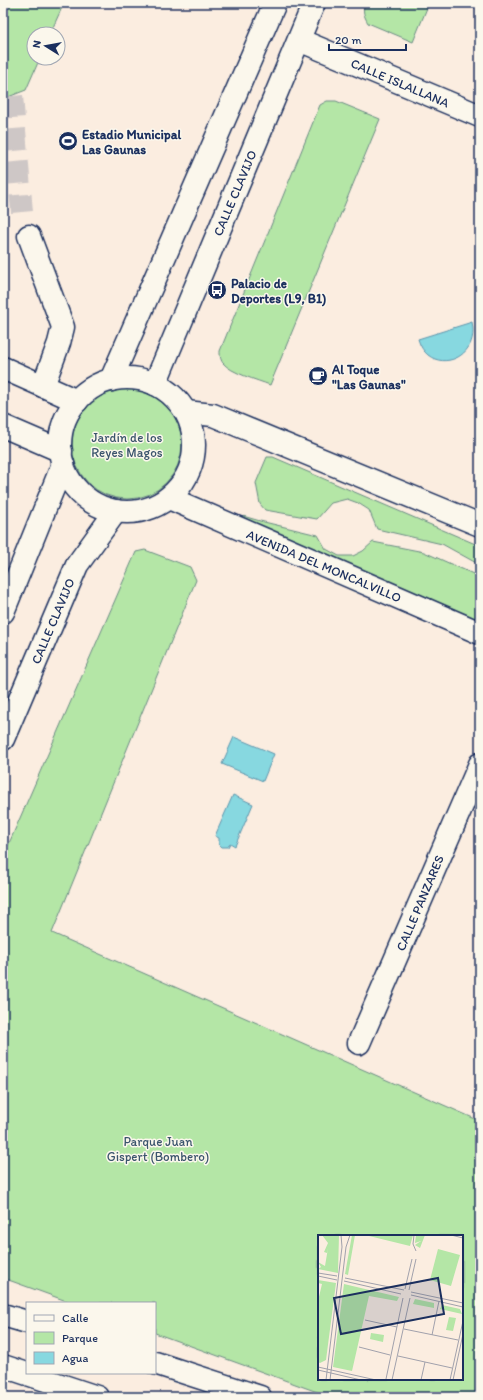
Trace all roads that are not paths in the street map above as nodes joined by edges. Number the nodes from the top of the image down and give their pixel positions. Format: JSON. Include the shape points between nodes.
{"nodes":[{"id":1,"x":276,"y":3,"type":"edge"},
{"id":2,"x":314,"y":3,"type":"edge"},
{"id":3,"x":299,"y":40,"type":"junction"},
{"id":4,"x":480,"y":116,"type":"edge"},
{"id":5,"x":29,"y":236,"type":"tunnel mouth"},
{"id":6,"x":3,"y":368,"type":"edge"},
{"id":7,"x":111,"y":380,"type":"junction"},
{"id":8,"x":155,"y":384,"type":"junction"},
{"id":9,"x":43,"y":386,"type":"junction"},
{"id":10,"x":77,"y":401,"type":"junction"},
{"id":11,"x":186,"y":412,"type":"junction"},
{"id":12,"x":3,"y":426,"type":"edge"},
{"id":13,"x":62,"y":458,"type":"junction"},
{"id":14,"x":169,"y":498,"type":"junction"},
{"id":15,"x":116,"y":511,"type":"junction"},
{"id":16,"x":480,"y":525,"type":"edge"},
{"id":17,"x":3,"y":612,"type":"edge"},
{"id":18,"x":480,"y":633,"type":"edge"},
{"id":19,"x":3,"y":739,"type":"edge"},
{"id":20,"x":480,"y":764,"type":"edge"},
{"id":21,"x":359,"y":1043,"type":"dead end"},
{"id":22,"x":3,"y":1315,"type":"edge"},
{"id":23,"x":26,"y":1322,"type":"edge"},
{"id":24,"x":156,"y":1363,"type":"edge"},
{"id":25,"x":3,"y":1366,"type":"edge"},
{"id":26,"x":26,"y":1374,"type":"edge"},
{"id":27,"x":27,"y":1374,"type":"edge"},
{"id":28,"x":97,"y":1397,"type":"edge"},
{"id":29,"x":260,"y":1397,"type":"edge"}],
"edges":[{"from":1,"to":7,"type":"main road"},
{"from":2,"to":3,"type":"main road","name":"CALLE CLAVIJO"},
{"from":3,"to":4,"type":"main road","name":"CALLE ISLALLANA"},
{"from":3,"to":8,"type":"main road","name":"CALLE CLAVIJO"},
{"from":5,"to":9,"type":"main road","via":[[63,328],[60,343]]},
{"from":6,"to":9,"type":"main road"},
{"from":7,"to":8,"type":"main road","via":[[141,379]]},
{"from":7,"to":10,"type":"main road","via":[[87,391]]},
{"from":8,"to":11,"type":"main road","via":[[173,396]]},
{"from":9,"to":10,"type":"main road"},
{"from":10,"to":13,"type":"main road","via":[[67,416],[62,433]]},
{"from":11,"to":14,"type":"main road","via":[[192,427],[193,458],[180,487]]},
{"from":11,"to":16,"type":"main road","via":[[213,415]]},
{"from":12,"to":13,"type":"main road"},
{"from":13,"to":15,"type":"main road","via":[[71,481],[83,495],[98,506]]},
{"from":13,"to":17,"type":"main road"},
{"from":14,"to":15,"type":"main road","via":[[157,506],[144,510]]},
{"from":14,"to":18,"type":"main road","name":"AVENIDA DEL MONCALVILLO"},
{"from":15,"to":19,"type":"main road","name":"CALLE CLAVIJO","via":[[77,565]]},
{"from":20,"to":21,"type":"main road","name":"CALLE PANZARES"},
{"from":22,"to":23,"type":"main road"},
{"from":24,"to":29,"type":"main road"},
{"from":25,"to":26,"type":"main road"},
{"from":27,"to":28,"type":"main road"}]}
